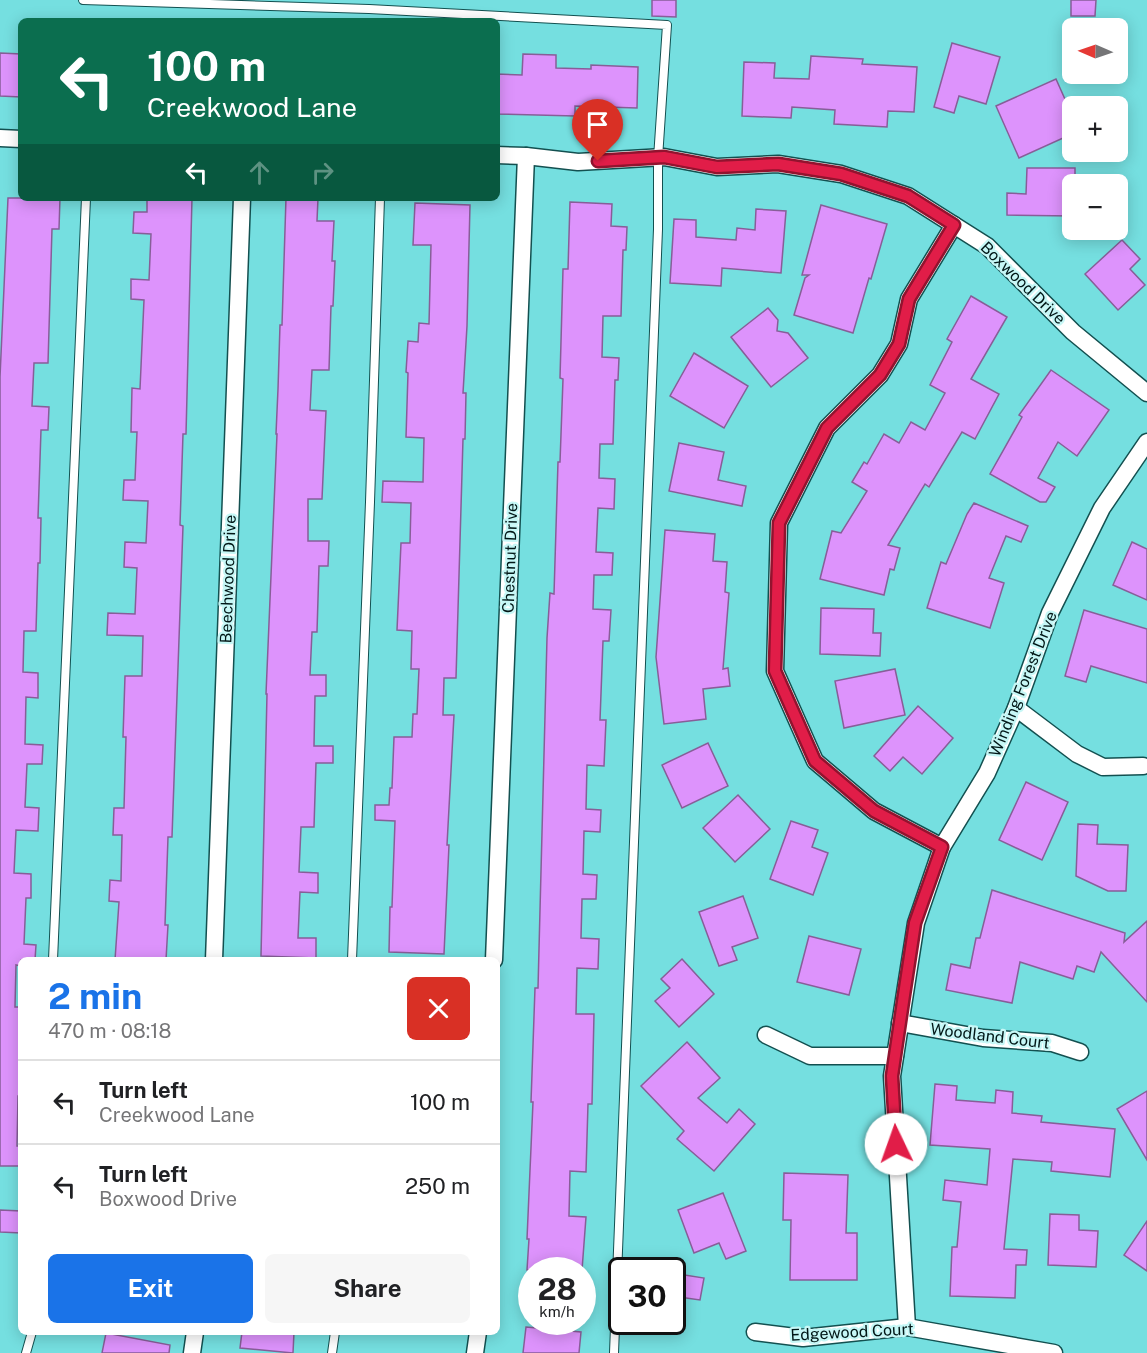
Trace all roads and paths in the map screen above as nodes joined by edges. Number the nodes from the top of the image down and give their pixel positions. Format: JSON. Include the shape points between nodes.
{"nodes":[{"id":1,"x":83,"y":0,"type":"edge"},
{"id":2,"x":0,"y":138,"type":"edge"},
{"id":3,"x":18,"y":139,"type":"edge"},
{"id":4,"x":500,"y":155,"type":"edge"},
{"id":5,"x":526,"y":156,"type":"junction"},
{"id":6,"x":658,"y":158,"type":"junction"},
{"id":7,"x":86,"y":201,"type":"edge"},
{"id":8,"x":242,"y":201,"type":"edge"},
{"id":9,"x":380,"y":201,"type":"edge"},
{"id":10,"x":954,"y":225,"type":"junction"},
{"id":11,"x":1147,"y":393,"type":"edge"},
{"id":12,"x":1147,"y":442,"type":"edge"},
{"id":13,"x":1016,"y":708,"type":"junction"},
{"id":14,"x":1143,"y":766,"type":"dead end"},
{"id":15,"x":942,"y":847,"type":"junction"},
{"id":16,"x":53,"y":957,"type":"edge"},
{"id":17,"x":214,"y":957,"type":"edge"},
{"id":18,"x":352,"y":957,"type":"edge"},
{"id":19,"x":494,"y":957,"type":"edge"},
{"id":20,"x":900,"y":1023,"type":"junction"},
{"id":21,"x":766,"y":1035,"type":"dead end"},
{"id":22,"x":1080,"y":1052,"type":"dead end"},
{"id":23,"x":895,"y":1056,"type":"junction"},
{"id":24,"x":907,"y":1327,"type":"junction"},
{"id":25,"x":755,"y":1332,"type":"dead end"},
{"id":26,"x":31,"y":1335,"type":"edge"},
{"id":27,"x":195,"y":1335,"type":"edge"},
{"id":28,"x":335,"y":1335,"type":"edge"},
{"id":29,"x":478,"y":1335,"type":"edge"},
{"id":30,"x":26,"y":1353,"type":"edge"},
{"id":31,"x":192,"y":1353,"type":"edge"},
{"id":32,"x":332,"y":1353,"type":"edge"},
{"id":33,"x":475,"y":1353,"type":"edge"},
{"id":34,"x":614,"y":1353,"type":"edge"},
{"id":35,"x":1054,"y":1353,"type":"edge"}],
"edges":[{"from":1,"to":6,"type":"lane","via":[[369,9],[667,25]]},
{"from":2,"to":3,"type":"street"},
{"from":4,"to":5,"type":"street","name":"Boxwood Drive"},
{"from":5,"to":6,"type":"street","name":"Boxwood Drive","via":[[578,162]]},
{"from":5,"to":19,"type":"street","name":"Chestnut Drive"},
{"from":6,"to":10,"type":"street","name":"Boxwood Drive","via":[[717,167],[778,164],[841,174],[908,196]]},
{"from":6,"to":34,"type":"lane"},
{"from":7,"to":16,"type":"lane"},
{"from":8,"to":17,"type":"street","name":"Beechwood Drive"},
{"from":9,"to":18,"type":"lane"},
{"from":10,"to":11,"type":"street","name":"Boxwood Drive","via":[[987,246],[1073,332]]},
{"from":10,"to":15,"type":"street","via":[[909,299],[899,344],[880,375],[827,428],[779,523],[775,660],[775,671],[815,761],[874,811]]},
{"from":12,"to":13,"type":"street","name":"Winding Forest Drive","via":[[1102,508],[1050,613]]},
{"from":13,"to":14,"type":"street","via":[[1077,754],[1103,767]]},
{"from":13,"to":15,"type":"street","name":"Winding Forest Drive","via":[[987,772]]},
{"from":15,"to":20,"type":"street","name":"Winding Forest Drive","via":[[915,923]]},
{"from":20,"to":22,"type":"street","name":"Woodland Court","via":[[983,1038],[1052,1043]]},
{"from":20,"to":23,"type":"street","name":"Winding Forest Drive"},
{"from":21,"to":23,"type":"street","via":[[810,1056]]},
{"from":23,"to":24,"type":"street","name":"Winding Forest Drive","via":[[892,1076]]},
{"from":24,"to":25,"type":"street","name":"Edgewood Court","via":[[803,1338]]},
{"from":24,"to":35,"type":"street","name":"Edgewood Court"},
{"from":26,"to":30,"type":"lane"},
{"from":27,"to":31,"type":"street"},
{"from":28,"to":32,"type":"lane"},
{"from":29,"to":33,"type":"street"}]}
